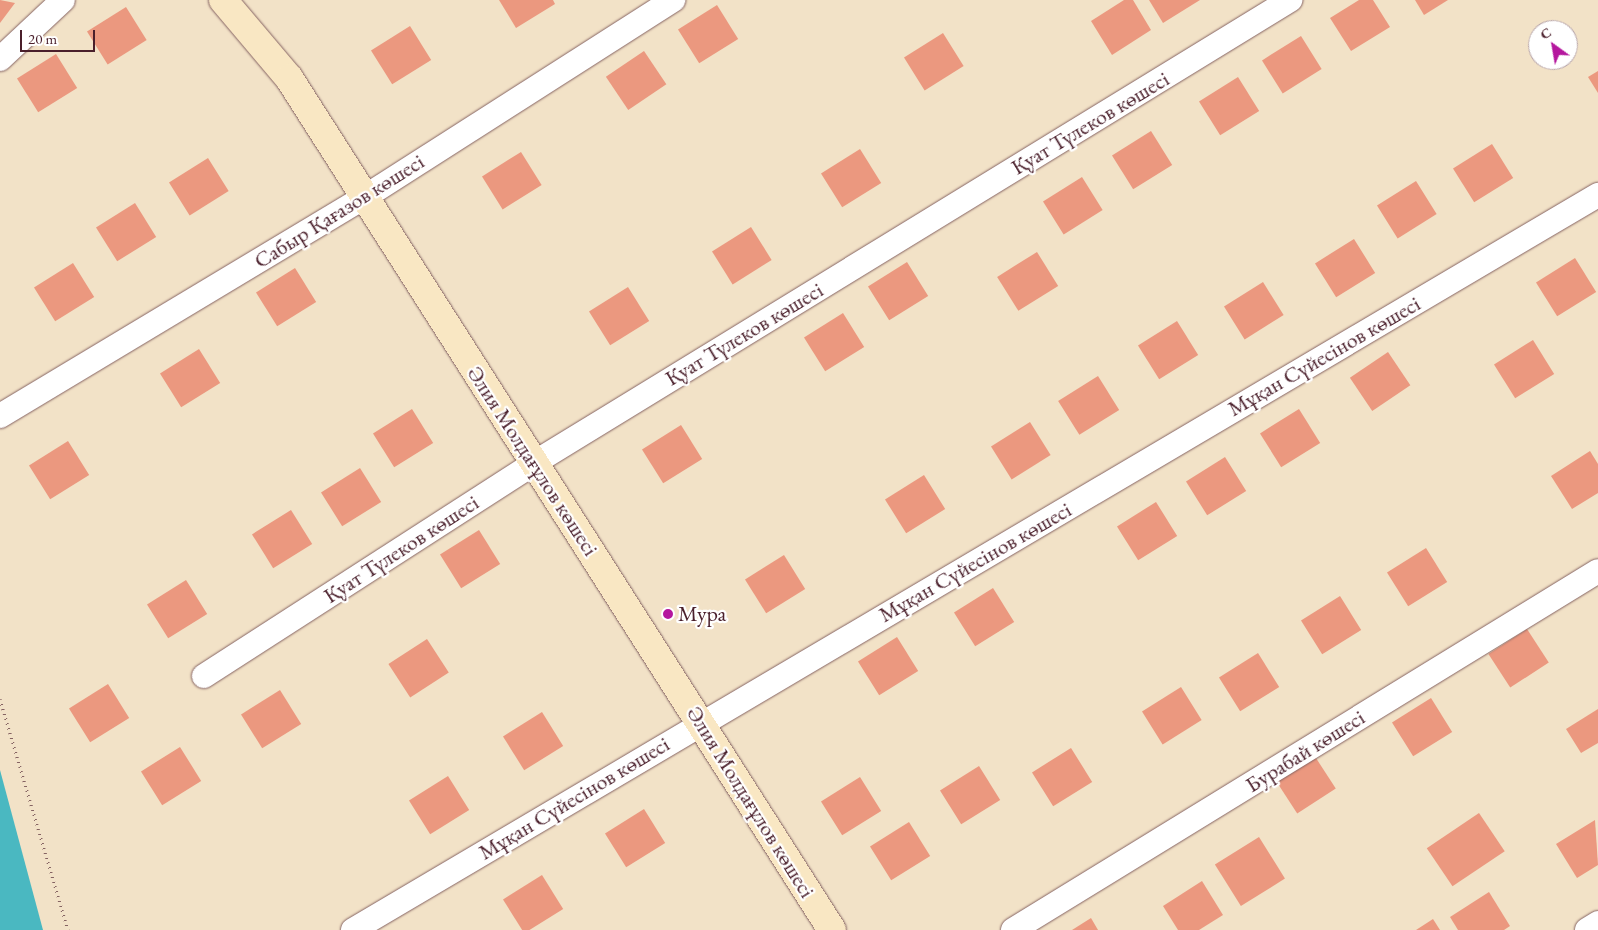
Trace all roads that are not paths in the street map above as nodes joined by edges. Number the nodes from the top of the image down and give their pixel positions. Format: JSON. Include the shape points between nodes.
{"nodes":[{"id":1,"x":63,"y":0,"type":"edge"},
{"id":2,"x":223,"y":0,"type":"edge"},
{"id":3,"x":673,"y":0,"type":"edge"},
{"id":4,"x":1290,"y":0,"type":"edge"},
{"id":5,"x":0,"y":59,"type":"edge"},
{"id":6,"x":1598,"y":195,"type":"edge"},
{"id":7,"x":364,"y":197,"type":"junction"},
{"id":8,"x":0,"y":416,"type":"edge"},
{"id":9,"x":534,"y":463,"type":"junction"},
{"id":10,"x":1598,"y":571,"type":"edge"},
{"id":11,"x":204,"y":676,"type":"dead end"},
{"id":12,"x":701,"y":723,"type":"junction"},
{"id":13,"x":1598,"y":923,"type":"edge"},
{"id":14,"x":353,"y":930,"type":"edge"},
{"id":15,"x":832,"y":930,"type":"edge"},
{"id":16,"x":1013,"y":930,"type":"edge"},
{"id":17,"x":1587,"y":930,"type":"edge"}],
"edges":[{"from":1,"to":5,"type":"street"},
{"from":2,"to":7,"type":"main road","name":"Әлия Молдағұлов көшесі","via":[[289,78]]},
{"from":3,"to":7,"type":"street","name":"Сабыр Қағазов көшесі"},
{"from":4,"to":9,"type":"street","name":"Қуат Түлеков көшесі"},
{"from":6,"to":12,"type":"street","name":"Мұқан Сүйесінов көшесі"},
{"from":7,"to":8,"type":"street","name":"Сабыр Қағазов көшесі"},
{"from":7,"to":9,"type":"main road","name":"Әлия Молдағұлов көшесі"},
{"from":9,"to":11,"type":"street","name":"Қуат Түлеков көшесі"},
{"from":9,"to":12,"type":"main road","name":"Әлия Молдағұлов көшесі"},
{"from":10,"to":16,"type":"street","name":"Бурабай көшесi"},
{"from":12,"to":14,"type":"street","name":"Мұқан Сүйесінов көшесі"},
{"from":12,"to":15,"type":"main road","name":"Әлия Молдағұлов көшесі"},
{"from":13,"to":17,"type":"street"}]}
